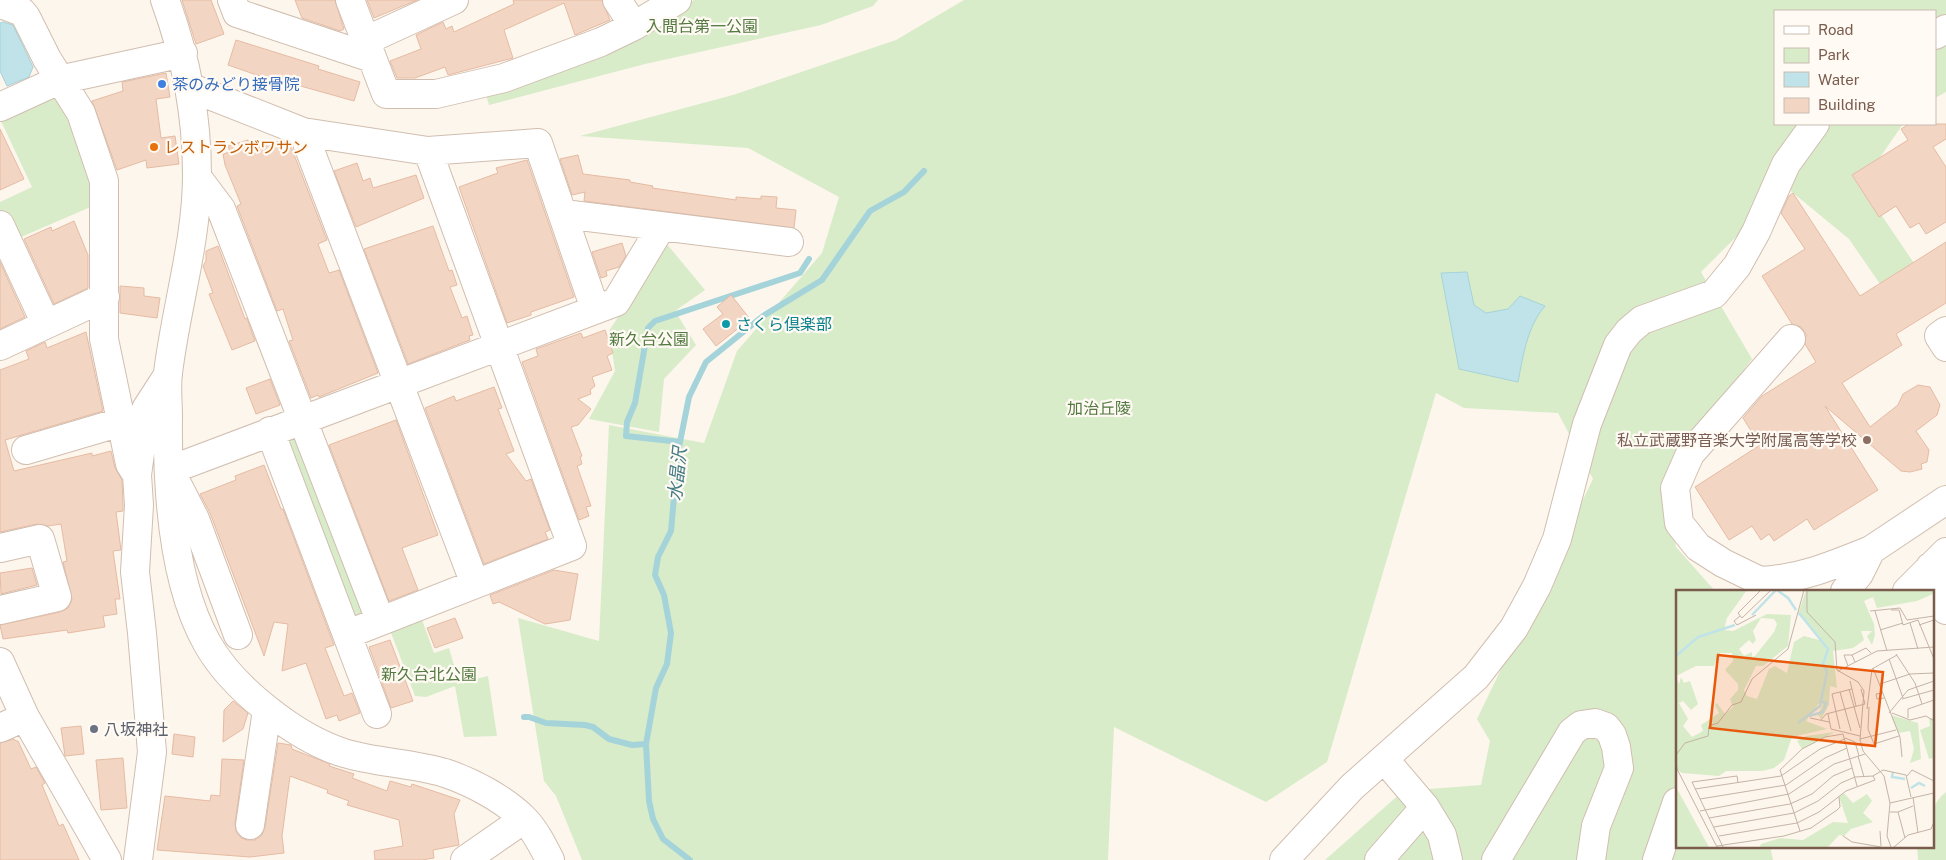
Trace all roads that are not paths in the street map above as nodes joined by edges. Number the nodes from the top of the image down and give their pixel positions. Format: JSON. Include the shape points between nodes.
{"nodes":[{"id":1,"x":166,"y":0,"type":"edge"},
{"id":2,"x":232,"y":0,"type":"edge"},
{"id":3,"x":350,"y":0,"type":"edge"},
{"id":4,"x":454,"y":0,"type":"edge"},
{"id":5,"x":618,"y":0,"type":"edge"},
{"id":6,"x":676,"y":0,"type":"edge"},
{"id":7,"x":3,"y":5,"type":"edge"},
{"id":8,"x":634,"y":26,"type":"junction"},
{"id":9,"x":368,"y":50,"type":"junction"},
{"id":10,"x":182,"y":53,"type":"junction"},
{"id":11,"x":59,"y":80,"type":"junction"},
{"id":12,"x":190,"y":87,"type":"junction"},
{"id":13,"x":0,"y":107,"type":"edge"},
{"id":14,"x":1814,"y":125,"type":"edge"},
{"id":15,"x":303,"y":132,"type":"junction"},
{"id":16,"x":428,"y":151,"type":"junction"},
{"id":17,"x":197,"y":177,"type":"junction"},
{"id":18,"x":564,"y":214,"type":"junction"},
{"id":19,"x":0,"y":225,"type":"edge"},
{"id":20,"x":661,"y":227,"type":"junction"},
{"id":21,"x":789,"y":242,"type":"dead end"},
{"id":22,"x":105,"y":297,"type":"junction"},
{"id":23,"x":595,"y":309,"type":"junction"},
{"id":24,"x":46,"y":324,"type":"junction"},
{"id":25,"x":1946,"y":331,"type":"edge"},
{"id":26,"x":1791,"y":339,"type":"dead end"},
{"id":27,"x":498,"y":345,"type":"junction"},
{"id":28,"x":0,"y":346,"type":"edge"},
{"id":29,"x":1946,"y":348,"type":"edge"},
{"id":30,"x":168,"y":375,"type":"junction"},
{"id":31,"x":400,"y":383,"type":"junction"},
{"id":32,"x":302,"y":420,"type":"junction"},
{"id":33,"x":121,"y":422,"type":"junction"},
{"id":34,"x":270,"y":431,"type":"junction"},
{"id":35,"x":26,"y":450,"type":"dead end"},
{"id":36,"x":170,"y":470,"type":"junction"},
{"id":37,"x":137,"y":475,"type":"junction"},
{"id":38,"x":1946,"y":500,"type":"edge"},
{"id":39,"x":0,"y":548,"type":"edge"},
{"id":40,"x":1871,"y":550,"type":"junction"},
{"id":41,"x":1938,"y":560,"type":"edge"},
{"id":42,"x":475,"y":584,"type":"junction"},
{"id":43,"x":1760,"y":586,"type":"edge"},
{"id":44,"x":1846,"y":590,"type":"edge"},
{"id":45,"x":1908,"y":590,"type":"edge"},
{"id":46,"x":0,"y":610,"type":"edge"},
{"id":47,"x":1946,"y":610,"type":"edge"},
{"id":48,"x":380,"y":620,"type":"junction"},
{"id":49,"x":348,"y":634,"type":"junction"},
{"id":50,"x":238,"y":635,"type":"dead end"},
{"id":51,"x":0,"y":662,"type":"edge"},
{"id":52,"x":267,"y":710,"type":"junction"},
{"id":53,"x":377,"y":714,"type":"dead end"},
{"id":54,"x":25,"y":717,"type":"junction"},
{"id":55,"x":0,"y":728,"type":"edge"},
{"id":56,"x":1385,"y":760,"type":"junction"},
{"id":57,"x":1676,"y":805,"type":"edge"},
{"id":58,"x":1425,"y":807,"type":"junction"},
{"id":59,"x":524,"y":819,"type":"junction"},
{"id":60,"x":250,"y":825,"type":"dead end"},
{"id":61,"x":107,"y":860,"type":"edge"},
{"id":62,"x":138,"y":860,"type":"edge"},
{"id":63,"x":465,"y":860,"type":"edge"},
{"id":64,"x":550,"y":860,"type":"edge"},
{"id":65,"x":1284,"y":860,"type":"edge"},
{"id":66,"x":1379,"y":860,"type":"edge"},
{"id":67,"x":1448,"y":860,"type":"edge"},
{"id":68,"x":1496,"y":860,"type":"edge"},
{"id":69,"x":1591,"y":860,"type":"edge"},
{"id":70,"x":1657,"y":860,"type":"edge"}],
"edges":[{"from":1,"to":10,"type":"street"},
{"from":2,"to":9,"type":"street","via":[[237,13]]},
{"from":3,"to":9,"type":"street"},
{"from":4,"to":9,"type":"street"},
{"from":5,"to":8,"type":"street"},
{"from":6,"to":8,"type":"street"},
{"from":7,"to":11,"type":"street","via":[[22,12],[26,17]]},
{"from":8,"to":9,"type":"street","via":[[601,42],[504,78],[436,94],[386,94]]},
{"from":10,"to":11,"type":"street"},
{"from":10,"to":12,"type":"street"},
{"from":11,"to":13,"type":"street"},
{"from":11,"to":22,"type":"street","via":[[81,113],[104,181]]},
{"from":12,"to":15,"type":"street"},
{"from":12,"to":17,"type":"street"},
{"from":14,"to":56,"type":"street","via":[[1786,164],[1756,232],[1736,266],[1714,294],[1642,320],[1618,345],[1587,424],[1557,539],[1518,620],[1476,677]]},
{"from":15,"to":16,"type":"street"},
{"from":15,"to":31,"type":"street"},
{"from":16,"to":18,"type":"street","via":[[538,143]]},
{"from":16,"to":27,"type":"street"},
{"from":17,"to":30,"type":"street","via":[[192,233]]},
{"from":17,"to":32,"type":"street","via":[[221,209]]},
{"from":18,"to":20,"type":"street"},
{"from":18,"to":23,"type":"street"},
{"from":19,"to":24,"type":"street"},
{"from":20,"to":21,"type":"street"},
{"from":20,"to":23,"type":"street","via":[[616,302]]},
{"from":22,"to":24,"type":"street"},
{"from":22,"to":33,"type":"street","via":[[104,339]]},
{"from":23,"to":27,"type":"street"},
{"from":24,"to":28,"type":"street"},
{"from":25,"to":29,"type":"street","via":[[1939,336]]},
{"from":26,"to":43,"type":"street","via":[[1690,454],[1675,488],[1678,523],[1698,547]]},
{"from":27,"to":31,"type":"street"},
{"from":27,"to":42,"type":"street","via":[[572,546]]},
{"from":30,"to":36,"type":"street"},
{"from":30,"to":37,"type":"street","via":[[146,409]]},
{"from":31,"to":32,"type":"street"},
{"from":31,"to":42,"type":"street"},
{"from":32,"to":34,"type":"street"},
{"from":32,"to":48,"type":"street"},
{"from":33,"to":35,"type":"street"},
{"from":33,"to":37,"type":"street","via":[[130,464]]},
{"from":34,"to":36,"type":"street"},
{"from":34,"to":49,"type":"street"},
{"from":36,"to":50,"type":"street","via":[[195,519]]},
{"from":36,"to":52,"type":"street","via":[[183,577],[198,626],[216,659]]},
{"from":37,"to":62,"type":"street","via":[[139,505],[135,572],[152,752]]},
{"from":38,"to":40,"type":"street"},
{"from":39,"to":46,"type":"street","via":[[40,539],[57,597]]},
{"from":40,"to":43,"type":"street","via":[[1814,573]]},
{"from":40,"to":44,"type":"street","via":[[1859,574]]},
{"from":41,"to":45,"type":"street"},
{"from":41,"to":47,"type":"street"},
{"from":42,"to":48,"type":"street"},
{"from":48,"to":49,"type":"street"},
{"from":49,"to":53,"type":"street"},
{"from":51,"to":54,"type":"street"},
{"from":52,"to":59,"type":"street","via":[[333,749],[445,773],[495,796]]},
{"from":52,"to":60,"type":"street"},
{"from":54,"to":55,"type":"street"},
{"from":54,"to":61,"type":"street"},
{"from":56,"to":58,"type":"street"},
{"from":56,"to":65,"type":"street","via":[[1352,787]]},
{"from":57,"to":70,"type":"street"},
{"from":58,"to":66,"type":"street"},
{"from":58,"to":67,"type":"street","via":[[1442,835]]},
{"from":59,"to":63,"type":"street"},
{"from":59,"to":64,"type":"street"},
{"from":68,"to":69,"type":"street","via":[[1572,732],[1581,725],[1595,723],[1606,727],[1612,735],[1619,768],[1596,826]]}]}
